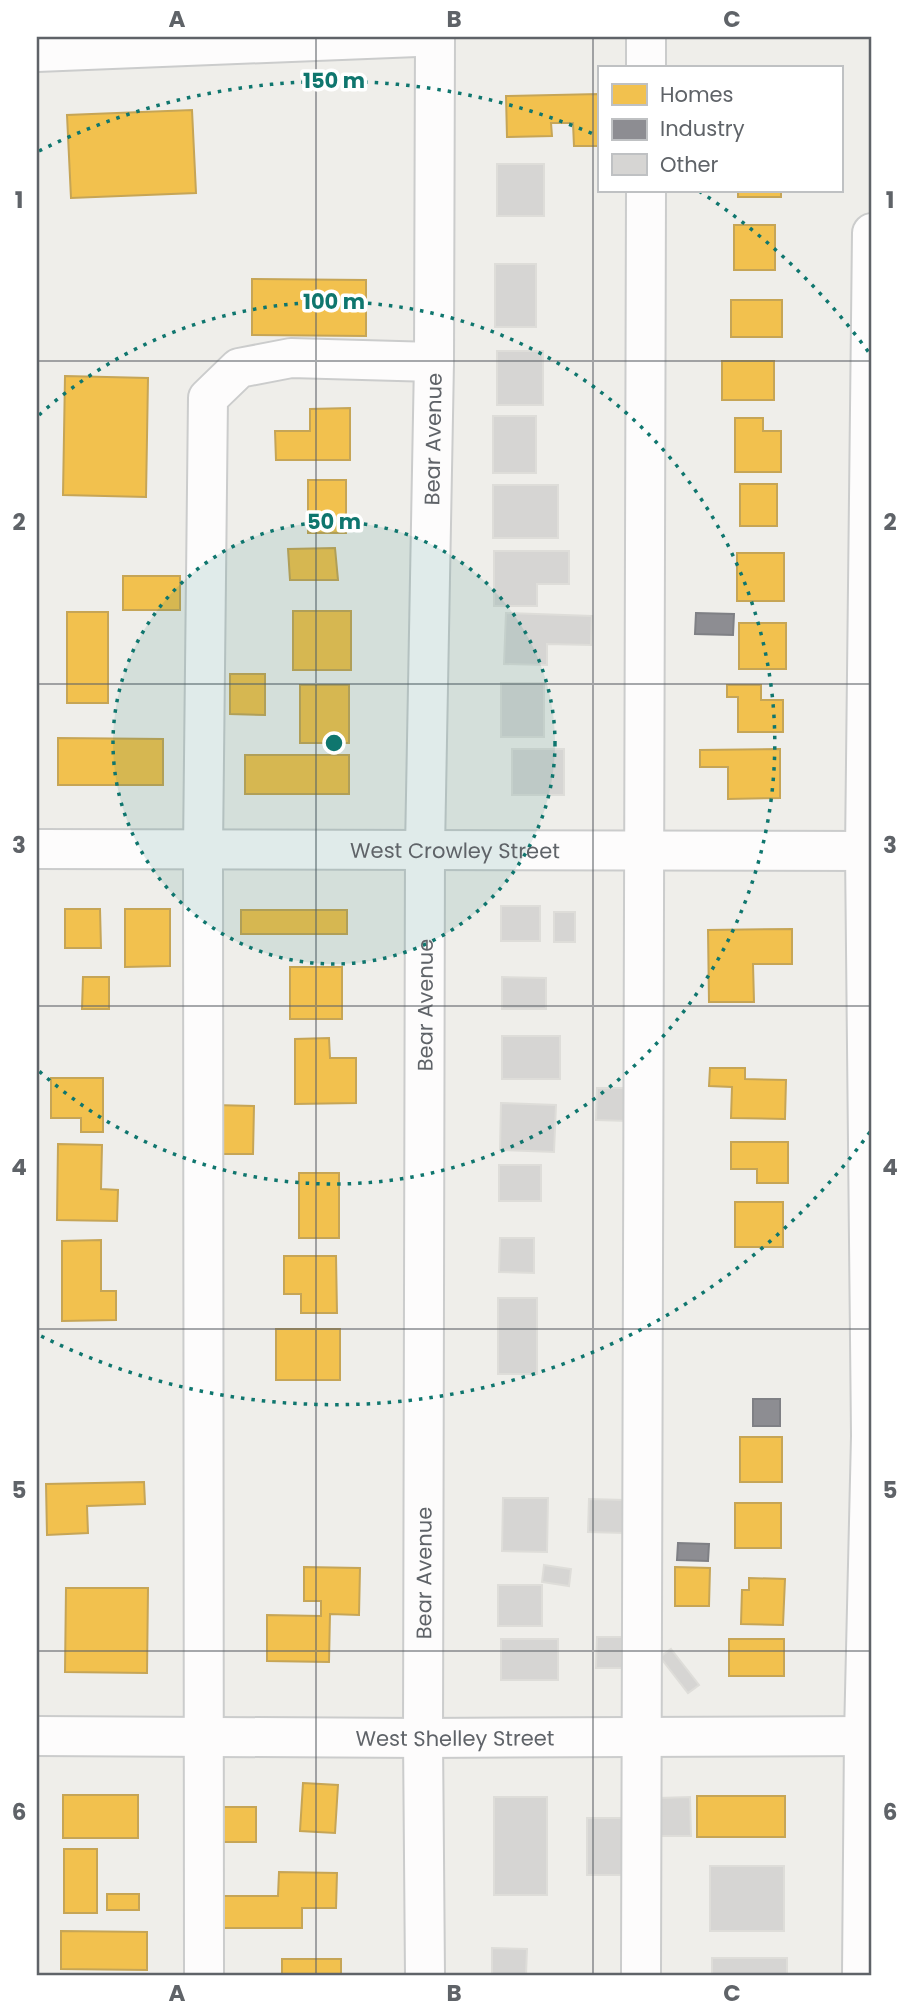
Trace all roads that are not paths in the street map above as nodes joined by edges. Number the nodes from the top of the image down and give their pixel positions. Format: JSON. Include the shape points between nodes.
{"nodes":[{"id":1,"x":417,"y":37,"type":"edge"},
{"id":2,"x":435,"y":37,"type":"edge"},
{"id":3,"x":646,"y":37,"type":"edge"},
{"id":4,"x":230,"y":41,"type":"edge"},
{"id":5,"x":178,"y":42,"type":"edge"},
{"id":6,"x":37,"y":51,"type":"edge"},
{"id":7,"x":646,"y":66,"type":"edge"},
{"id":8,"x":646,"y":192,"type":"edge"},
{"id":9,"x":872,"y":233,"type":"edge"},
{"id":10,"x":434,"y":362,"type":"junction"},
{"id":11,"x":37,"y":849,"type":"edge"},
{"id":12,"x":203,"y":849,"type":"junction"},
{"id":13,"x":425,"y":849,"type":"junction"},
{"id":14,"x":644,"y":850,"type":"junction"},
{"id":15,"x":869,"y":851,"type":"edge"},
{"id":16,"x":37,"y":1736,"type":"edge"},
{"id":17,"x":205,"y":1736,"type":"junction"},
{"id":18,"x":868,"y":1736,"type":"edge"},
{"id":19,"x":642,"y":1737,"type":"junction"},
{"id":20,"x":423,"y":1738,"type":"junction"},
{"id":21,"x":204,"y":1975,"type":"edge"},
{"id":22,"x":425,"y":1975,"type":"edge"},
{"id":23,"x":641,"y":1975,"type":"edge"},
{"id":24,"x":862,"y":1975,"type":"edge"}],
"edges":[{"from":1,"to":4,"type":"street"},
{"from":2,"to":10,"type":"street","name":"Bear Avenue"},
{"from":3,"to":7,"type":"street"},
{"from":4,"to":5,"type":"street"},
{"from":5,"to":6,"type":"street"},
{"from":8,"to":14,"type":"street"},
{"from":9,"to":15,"type":"street"},
{"from":10,"to":12,"type":"street","via":[[291,358],[239,368],[208,398]]},
{"from":10,"to":13,"type":"street","name":"Bear Avenue"},
{"from":11,"to":12,"type":"street","name":"West Crowley Street"},
{"from":12,"to":13,"type":"street","name":"West Crowley Street"},
{"from":12,"to":17,"type":"street"},
{"from":13,"to":14,"type":"street","name":"West Crowley Street"},
{"from":13,"to":20,"type":"street","name":"Bear Avenue"},
{"from":14,"to":15,"type":"street","name":"West Crowley Street"},
{"from":14,"to":19,"type":"street"},
{"from":15,"to":18,"type":"street"},
{"from":16,"to":17,"type":"street","name":"West Shelley Street"},
{"from":17,"to":20,"type":"street","name":"West Shelley Street"},
{"from":17,"to":21,"type":"street"},
{"from":18,"to":19,"type":"street","name":"West Shelley Street"},
{"from":18,"to":24,"type":"street"},
{"from":19,"to":20,"type":"street","name":"West Shelley Street"},
{"from":19,"to":23,"type":"street"},
{"from":20,"to":22,"type":"street","name":"Bear Avenue"}]}
